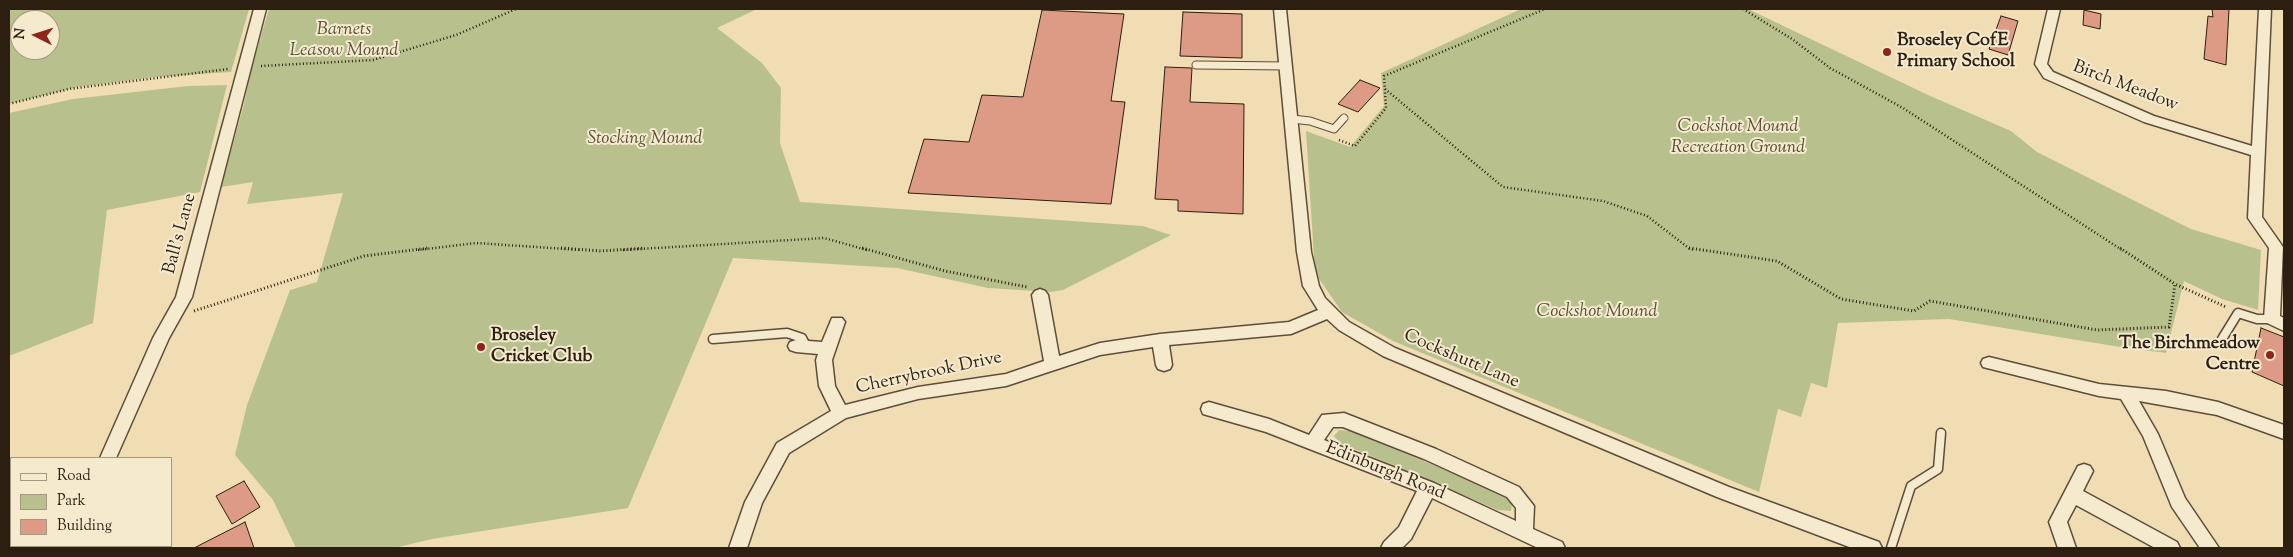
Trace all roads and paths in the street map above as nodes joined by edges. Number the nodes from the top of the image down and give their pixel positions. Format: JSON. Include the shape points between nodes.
{"nodes":[{"id":1,"x":260,"y":9,"type":"edge"},
{"id":2,"x":516,"y":9,"type":"edge"},
{"id":3,"x":1280,"y":9,"type":"edge"},
{"id":4,"x":1545,"y":9,"type":"edge"},
{"id":5,"x":1744,"y":9,"type":"edge"},
{"id":6,"x":2054,"y":9,"type":"edge"},
{"id":7,"x":2265,"y":9,"type":"edge"},
{"id":8,"x":1196,"y":65,"type":"dead end"},
{"id":9,"x":1286,"y":66,"type":"junction"},
{"id":10,"x":244,"y":67,"type":"junction"},
{"id":11,"x":1385,"y":89,"type":"junction"},
{"id":12,"x":9,"y":104,"type":"edge"},
{"id":13,"x":1344,"y":118,"type":"dead end"},
{"id":14,"x":1292,"y":119,"type":"junction"},
{"id":15,"x":1337,"y":139,"type":"dead end"},
{"id":16,"x":2257,"y":152,"type":"junction"},
{"id":17,"x":2175,"y":284,"type":"junction"},
{"id":18,"x":1040,"y":295,"type":"joint"},
{"id":19,"x":1328,"y":312,"type":"junction"},
{"id":20,"x":2238,"y":313,"type":"junction"},
{"id":21,"x":172,"y":319,"type":"junction"},
{"id":22,"x":837,"y":322,"type":"dead end"},
{"id":23,"x":2278,"y":322,"type":"edge"},
{"id":24,"x":713,"y":339,"type":"dead end"},
{"id":25,"x":2222,"y":339,"type":"dead end"},
{"id":26,"x":1160,"y":340,"type":"junction"},
{"id":27,"x":801,"y":346,"type":"joint"},
{"id":28,"x":827,"y":348,"type":"junction"},
{"id":29,"x":1989,"y":363,"type":"dead end"},
{"id":30,"x":1164,"y":364,"type":"dead end"},
{"id":31,"x":1053,"y":365,"type":"junction"},
{"id":32,"x":2126,"y":394,"type":"junction"},
{"id":33,"x":1209,"y":409,"type":"dead end"},
{"id":34,"x":841,"y":413,"type":"junction"},
{"id":35,"x":2284,"y":432,"type":"edge"},
{"id":36,"x":1941,"y":433,"type":"dead end"},
{"id":37,"x":1313,"y":443,"type":"junction"},
{"id":38,"x":108,"y":457,"type":"edge"},
{"id":39,"x":2084,"y":471,"type":"dead end"},
{"id":40,"x":1428,"y":488,"type":"junction"},
{"id":41,"x":2072,"y":494,"type":"junction"},
{"id":42,"x":1524,"y":534,"type":"junction"},
{"id":43,"x":738,"y":548,"type":"edge"},
{"id":44,"x":1390,"y":548,"type":"edge"},
{"id":45,"x":1556,"y":548,"type":"edge"},
{"id":46,"x":1873,"y":548,"type":"edge"},
{"id":47,"x":1891,"y":548,"type":"edge"},
{"id":48,"x":2067,"y":548,"type":"edge"},
{"id":49,"x":2171,"y":548,"type":"edge"},
{"id":50,"x":2210,"y":548,"type":"edge"}],
"edges":[{"from":1,"to":10,"type":"street","name":"Ball's Lane"},
{"from":2,"to":10,"type":"path","via":[[456,34],[373,60]]},
{"from":3,"to":9,"type":"street","name":"Cockshutt Lane"},
{"from":4,"to":11,"type":"path","via":[[1384,76]]},
{"from":5,"to":17,"type":"path","via":[[1785,34],[1830,68],[1902,108]]},
{"from":6,"to":16,"type":"street","name":"Birch Meadow","via":[[2041,64],[2048,75],[2149,119]]},
{"from":7,"to":16,"type":"street"},
{"from":8,"to":9,"type":"lane"},
{"from":9,"to":14,"type":"street","name":"Cockshutt Lane"},
{"from":10,"to":12,"type":"path","via":[[69,89]]},
{"from":10,"to":21,"type":"street","name":"Ball's Lane","via":[[184,297]]},
{"from":11,"to":15,"type":"path","via":[[1386,108],[1355,146]]},
{"from":11,"to":17,"type":"path","via":[[1503,188],[1612,204],[1647,216],[1690,248],[1777,261],[1842,299],[1914,311],[1930,301],[2097,330],[2169,327]]},
{"from":13,"to":14,"type":"lane","via":[[1334,128]]},
{"from":14,"to":19,"type":"street","name":"Cockshutt Lane","via":[[1304,252],[1311,286]]},
{"from":16,"to":23,"type":"street","via":[[2255,218],[2276,247]]},
{"from":17,"to":20,"type":"path"},
{"from":18,"to":21,"type":"path","via":[[1024,285],[945,271],[824,238],[601,252],[476,243],[364,256]]},
{"from":18,"to":31,"type":"street"},
{"from":19,"to":26,"type":"street","name":"Cherrybrook Drive","via":[[1290,328]]},
{"from":19,"to":46,"type":"street","name":"Cockshutt Lane","via":[[1344,326],[1389,352],[1723,492]]},
{"from":20,"to":23,"type":"lane"},
{"from":20,"to":25,"type":"lane"},
{"from":21,"to":38,"type":"street","name":"Ball's Lane"},
{"from":22,"to":28,"type":"street"},
{"from":24,"to":27,"type":"lane","via":[[787,333],[802,338]]},
{"from":26,"to":30,"type":"street"},
{"from":26,"to":31,"type":"street","name":"Cherrybrook Drive","via":[[1100,350]]},
{"from":27,"to":28,"type":"street"},
{"from":28,"to":34,"type":"street","via":[[824,360],[827,386]]},
{"from":29,"to":32,"type":"street"},
{"from":31,"to":34,"type":"street","name":"Cherrybrook Drive","via":[[1006,380],[918,393]]},
{"from":32,"to":35,"type":"street","via":[[2218,409]]},
{"from":32,"to":50,"type":"street","via":[[2150,434],[2178,502]]},
{"from":33,"to":37,"type":"street","name":"Edinburgh Road"},
{"from":34,"to":43,"type":"street","name":"Cherrybrook Drive","via":[[783,448],[754,502]]},
{"from":36,"to":47,"type":"lane","via":[[1938,469],[1911,486]]},
{"from":37,"to":40,"type":"street","name":"Edinburgh Road"},
{"from":37,"to":42,"type":"street","via":[[1328,420],[1344,420],[1430,454],[1513,492],[1525,506]]},
{"from":39,"to":41,"type":"street"},
{"from":40,"to":42,"type":"street","name":"Edinburgh Road"},
{"from":40,"to":44,"type":"street","via":[[1405,533]]},
{"from":41,"to":48,"type":"street","via":[[2058,522]]},
{"from":41,"to":49,"type":"street"},
{"from":42,"to":45,"type":"street","name":"Edinburgh Road"}]}
